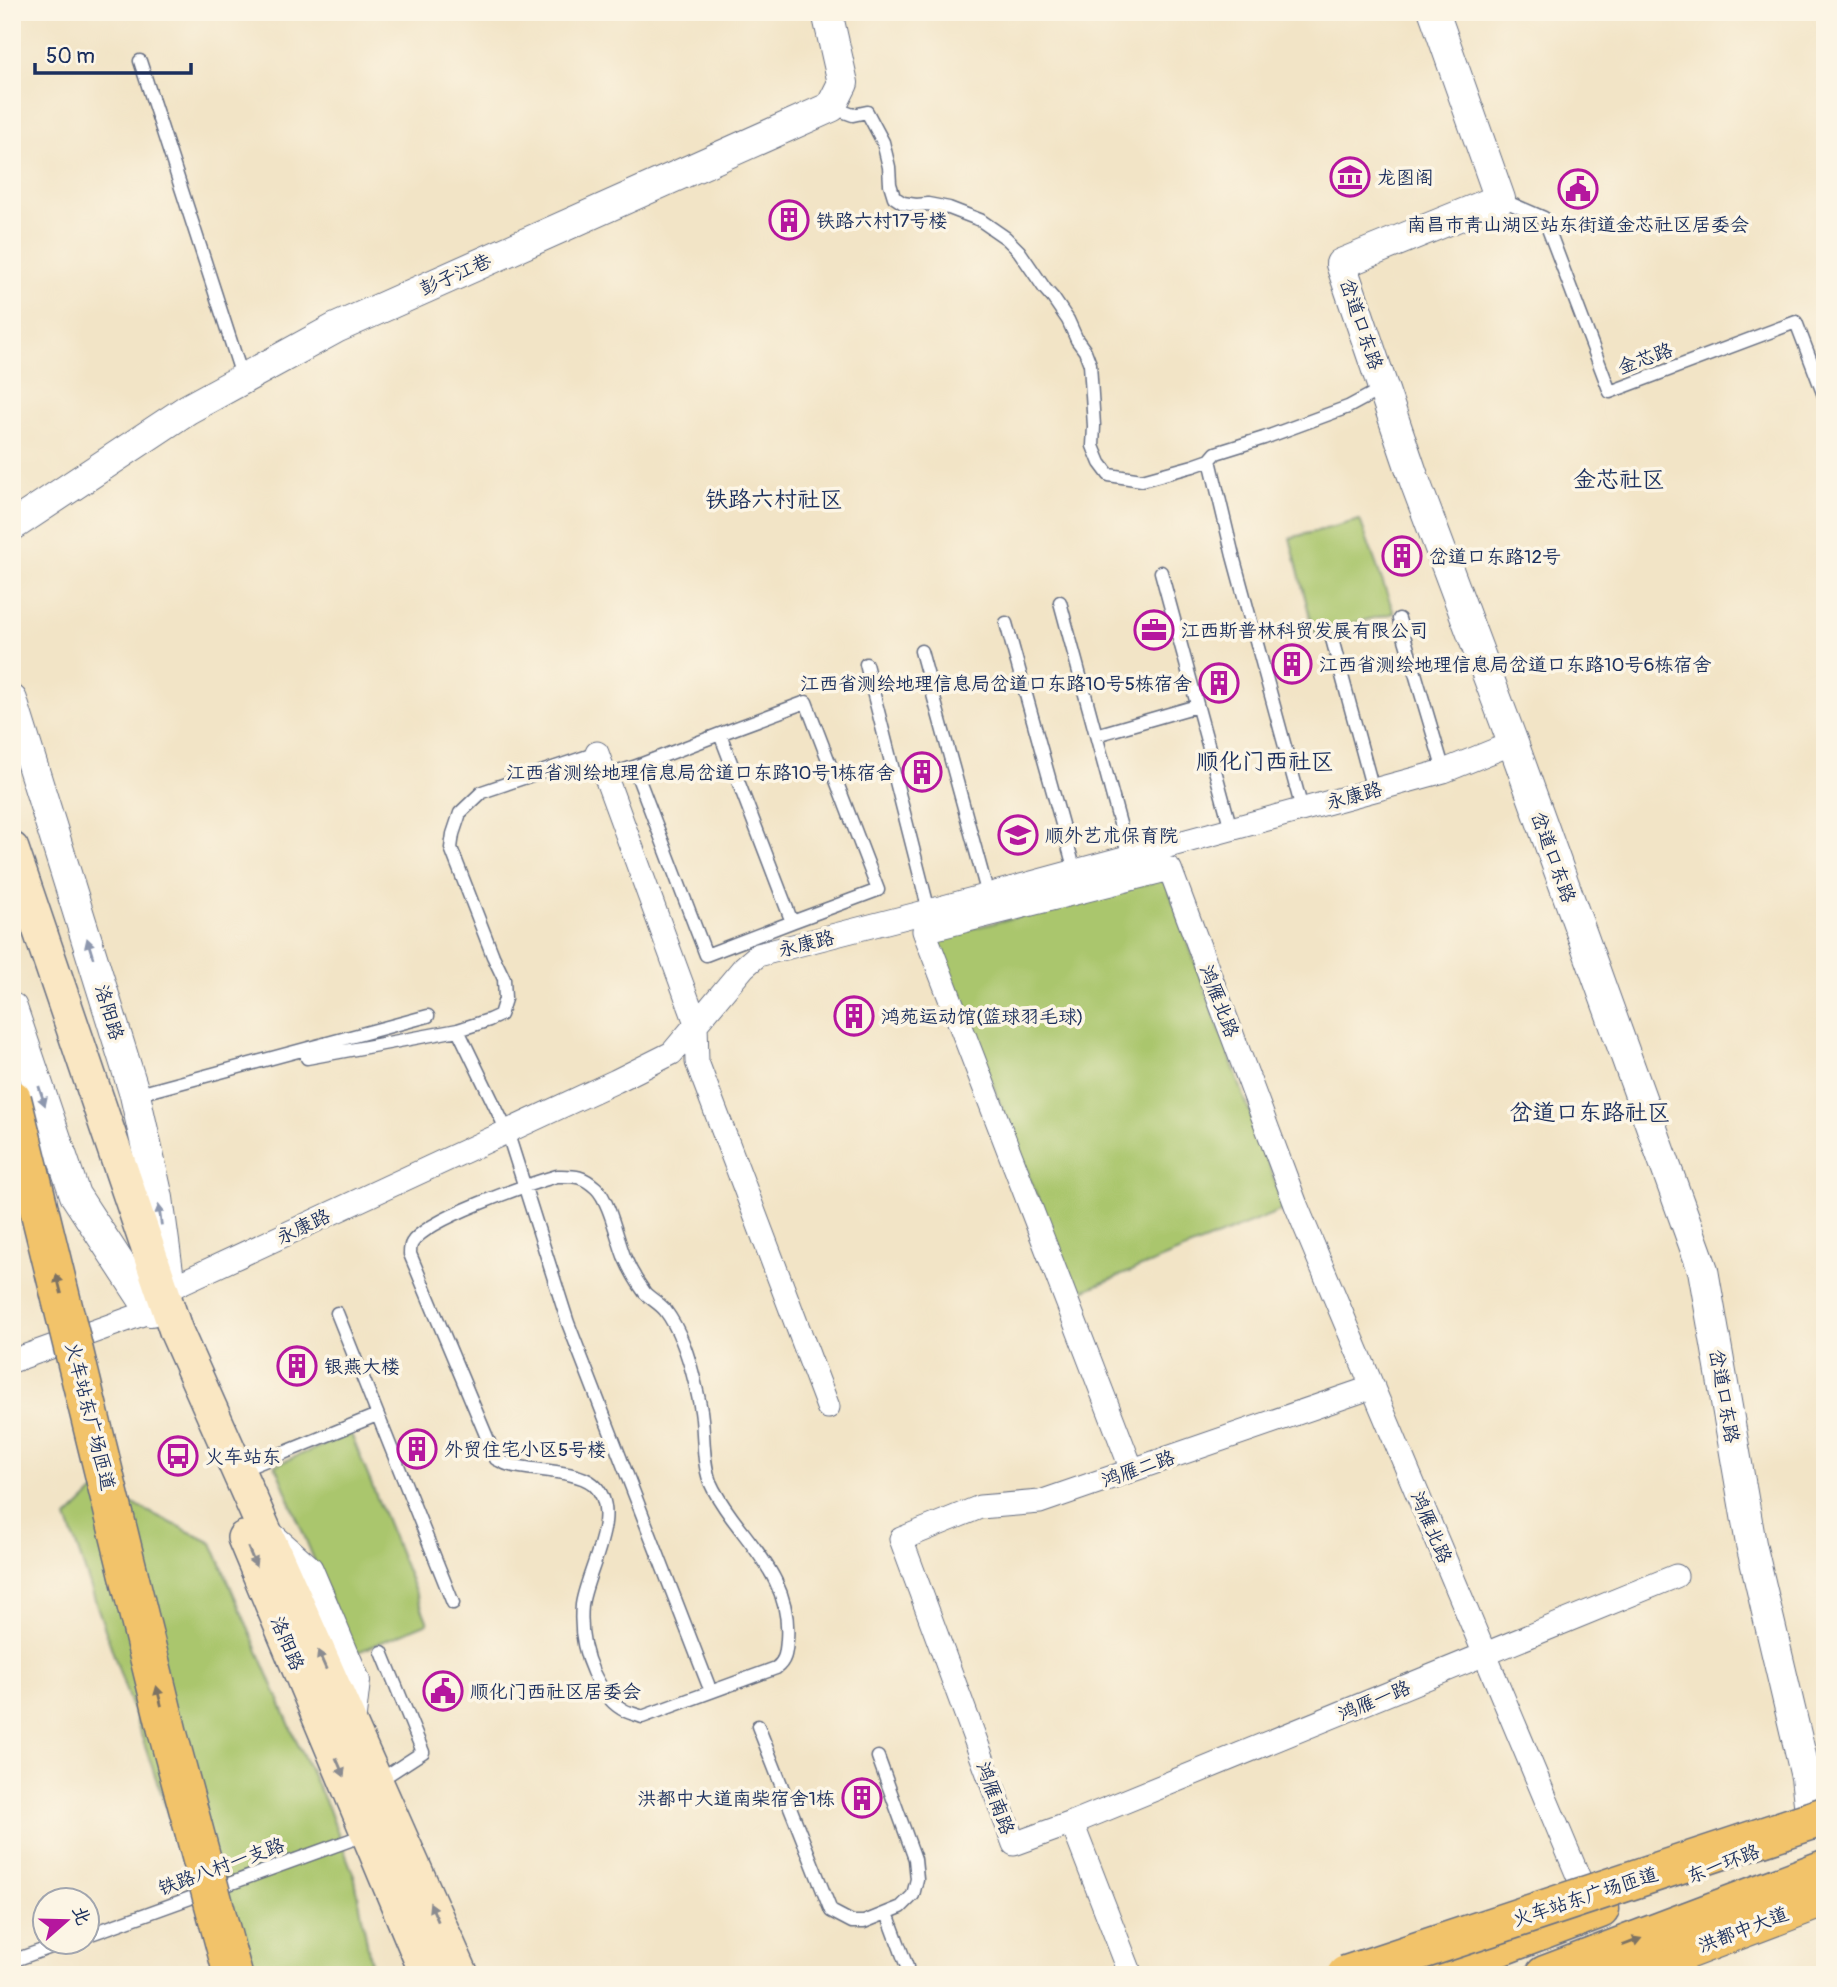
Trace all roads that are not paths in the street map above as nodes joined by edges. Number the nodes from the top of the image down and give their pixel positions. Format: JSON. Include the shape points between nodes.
{"nodes":[{"id":1,"x":827,"y":12,"type":"edge"},
{"id":2,"x":1434,"y":12,"type":"edge"},
{"id":3,"x":140,"y":61,"type":"dead end"},
{"id":4,"x":831,"y":107,"type":"junction"},
{"id":5,"x":1500,"y":199,"type":"junction"},
{"id":6,"x":243,"y":379,"type":"junction"},
{"id":7,"x":1380,"y":379,"type":"junction"},
{"id":8,"x":1825,"y":398,"type":"edge"},
{"id":9,"x":1210,"y":460,"type":"junction"},
{"id":10,"x":12,"y":526,"type":"edge"},
{"id":11,"x":1161,"y":572,"type":"dead end"},
{"id":12,"x":1060,"y":602,"type":"dead end"},
{"id":13,"x":1399,"y":619,"type":"dead end"},
{"id":14,"x":1006,"y":623,"type":"dead end"},
{"id":15,"x":1332,"y":639,"type":"dead end"},
{"id":16,"x":921,"y":651,"type":"dead end"},
{"id":17,"x":866,"y":664,"type":"dead end"},
{"id":18,"x":12,"y":700,"type":"edge"},
{"id":19,"x":1198,"y":706,"type":"junction"},
{"id":20,"x":720,"y":734,"type":"junction"},
{"id":21,"x":1096,"y":735,"type":"junction"},
{"id":22,"x":1513,"y":743,"type":"junction"},
{"id":23,"x":597,"y":753,"type":"joint"},
{"id":24,"x":634,"y":768,"type":"junction"},
{"id":25,"x":1444,"y":771,"type":"junction"},
{"id":26,"x":606,"y":776,"type":"junction"},
{"id":27,"x":1373,"y":790,"type":"junction"},
{"id":28,"x":1302,"y":809,"type":"junction"},
{"id":29,"x":1230,"y":829,"type":"junction"},
{"id":30,"x":12,"y":849,"type":"edge"},
{"id":31,"x":1129,"y":857,"type":"junction"},
{"id":32,"x":1075,"y":871,"type":"junction"},
{"id":33,"x":988,"y":895,"type":"junction"},
{"id":34,"x":929,"y":911,"type":"junction"},
{"id":35,"x":12,"y":913,"type":"edge"},
{"id":36,"x":792,"y":922,"type":"junction"},
{"id":37,"x":12,"y":1008,"type":"edge"},
{"id":38,"x":428,"y":1016,"type":"dead end"},
{"id":39,"x":696,"y":1023,"type":"junction"},
{"id":40,"x":458,"y":1030,"type":"junction"},
{"id":41,"x":307,"y":1058,"type":"dead end"},
{"id":42,"x":135,"y":1095,"type":"junction"},
{"id":43,"x":12,"y":1099,"type":"edge"},
{"id":44,"x":507,"y":1131,"type":"junction"},
{"id":45,"x":525,"y":1185,"type":"junction"},
{"id":46,"x":337,"y":1313,"type":"dead end"},
{"id":47,"x":172,"y":1317,"type":"junction"},
{"id":48,"x":12,"y":1361,"type":"edge"},
{"id":49,"x":1373,"y":1387,"type":"junction"},
{"id":50,"x":828,"y":1407,"type":"dead end"},
{"id":51,"x":377,"y":1415,"type":"junction"},
{"id":52,"x":1132,"y":1470,"type":"junction"},
{"id":53,"x":238,"y":1471,"type":"junction"},
{"id":54,"x":901,"y":1539,"type":"joint"},
{"id":55,"x":1676,"y":1576,"type":"dead end"},
{"id":56,"x":453,"y":1603,"type":"dead end"},
{"id":57,"x":382,"y":1652,"type":"dead end"},
{"id":58,"x":1485,"y":1655,"type":"junction"},
{"id":59,"x":708,"y":1684,"type":"dead end"},
{"id":60,"x":758,"y":1726,"type":"dead end"},
{"id":61,"x":168,"y":1734,"type":"junction"},
{"id":62,"x":878,"y":1757,"type":"dead end"},
{"id":63,"x":377,"y":1783,"type":"junction"},
{"id":64,"x":1821,"y":1819,"type":"edge"},
{"id":65,"x":1072,"y":1823,"type":"junction"},
{"id":66,"x":368,"y":1834,"type":"junction"},
{"id":67,"x":1825,"y":1869,"type":"edge"},
{"id":68,"x":1825,"y":1898,"type":"edge"},
{"id":69,"x":1589,"y":1902,"type":"junction"},
{"id":70,"x":887,"y":1913,"type":"junction"},
{"id":71,"x":102,"y":1930,"type":"edge"},
{"id":72,"x":32,"y":1954,"type":"edge"},
{"id":73,"x":12,"y":1961,"type":"edge"},
{"id":74,"x":233,"y":1975,"type":"edge"},
{"id":75,"x":253,"y":1975,"type":"edge"},
{"id":76,"x":427,"y":1975,"type":"edge"},
{"id":77,"x":462,"y":1975,"type":"edge"},
{"id":78,"x":906,"y":1975,"type":"edge"},
{"id":79,"x":1131,"y":1975,"type":"edge"},
{"id":80,"x":1346,"y":1975,"type":"edge"},
{"id":81,"x":1393,"y":1975,"type":"edge"},
{"id":82,"x":1424,"y":1975,"type":"edge"},
{"id":83,"x":1545,"y":1975,"type":"edge"},
{"id":84,"x":1622,"y":1975,"type":"edge"}],
"edges":[{"from":1,"to":4,"type":"street","via":[[843,83]]},
{"from":2,"to":5,"type":"street"},
{"from":3,"to":6,"type":"lane"},
{"from":4,"to":6,"type":"street","name":"彭子江巷","via":[[336,328]]},
{"from":4,"to":9,"type":"lane","via":[[853,115],[867,112],[883,142],[894,197],[903,203],[968,214],[1019,251],[1085,351],[1090,364],[1093,446],[1109,475],[1142,480]]},
{"from":5,"to":7,"type":"street","name":"岔道口东路","via":[[1341,264]]},
{"from":5,"to":8,"type":"lane","name":"金芯路","via":[[1544,218],[1610,392],[1796,322]]},
{"from":6,"to":10,"type":"street","name":"彭子江巷"},
{"from":7,"to":9,"type":"lane","via":[[1374,393],[1348,407],[1216,453]]},
{"from":7,"to":22,"type":"street","name":"岔道口东路"},
{"from":9,"to":28,"type":"lane"},
{"from":11,"to":19,"type":"lane"},
{"from":12,"to":21,"type":"lane"},
{"from":13,"to":25,"type":"lane"},
{"from":14,"to":32,"type":"lane"},
{"from":15,"to":27,"type":"lane"},
{"from":16,"to":33,"type":"lane"},
{"from":17,"to":34,"type":"lane"},
{"from":42,"to":18,"type":"street","name":"洛阳路","one_way":true},
{"from":19,"to":21,"type":"lane"},
{"from":19,"to":29,"type":"lane"},
{"from":20,"to":24,"type":"lane"},
{"from":20,"to":36,"type":"lane"},
{"from":20,"to":36,"type":"lane","via":[[806,702],[878,890]]},
{"from":21,"to":31,"type":"lane"},
{"from":22,"to":25,"type":"street","name":"永康路"},
{"from":22,"to":64,"type":"street","name":"岔道口东路","via":[[1703,1270],[1751,1544],[1806,1777]]},
{"from":23,"to":26,"type":"street"},
{"from":23,"to":40,"type":"lane","via":[[482,792],[460,813],[452,848],[504,979],[505,999],[500,1015]]},
{"from":24,"to":26,"type":"lane"},
{"from":24,"to":36,"type":"lane","via":[[706,955]]},
{"from":25,"to":27,"type":"street","name":"永康路"},
{"from":26,"to":39,"type":"street"},
{"from":27,"to":28,"type":"street","name":"永康路"},
{"from":28,"to":29,"type":"street","name":"永康路"},
{"from":29,"to":31,"type":"street","name":"永康路"},
{"from":30,"to":47,"type":"main road","name":"洛阳路"},
{"from":31,"to":32,"type":"street","name":"永康路"},
{"from":32,"to":33,"type":"street","name":"永康路"},
{"from":33,"to":34,"type":"street","name":"永康路"},
{"from":34,"to":39,"type":"street","name":"永康路","via":[[758,955]]},
{"from":35,"to":47,"type":"main road","name":"洛阳路","via":[[77,1104]]},
{"from":37,"to":47,"type":"street","name":"洛阳路","one_way":true,"via":[[75,1195]]},
{"from":38,"to":42,"type":"lane"},
{"from":39,"to":44,"type":"street","name":"永康路","via":[[671,1053]]},
{"from":39,"to":50,"type":"street","via":[[697,1062]]},
{"from":40,"to":41,"type":"lane"},
{"from":40,"to":44,"type":"lane"},
{"from":47,"to":42,"type":"street","name":"洛阳路","one_way":true,"via":[[158,1198]]},
{"from":61,"to":43,"type":"highway","name":"火车站东广场匝道","one_way":true,"bridge":true},
{"from":44,"to":45,"type":"lane"},
{"from":44,"to":47,"type":"street","name":"永康路"},
{"from":45,"to":45,"type":"lane","via":[[437,1223],[411,1244],[410,1254],[496,1459],[578,1476],[601,1494],[606,1511],[604,1536],[587,1581],[581,1634],[602,1690],[622,1710],[642,1717],[782,1664],[788,1627],[785,1603],[766,1563],[715,1494],[706,1470],[702,1415],[684,1346],[663,1307],[646,1294],[625,1258],[605,1200],[579,1176],[557,1175]]},
{"from":45,"to":59,"type":"lane","via":[[568,1323]]},
{"from":46,"to":51,"type":"lane"},
{"from":47,"to":48,"type":"street","name":"永康路"},
{"from":47,"to":53,"type":"main road","name":"洛阳路"},
{"from":47,"to":66,"type":"main road","name":"洛阳路","one_way":true,"via":[[177,1381]]},
{"from":49,"to":52,"type":"street","name":"鸿雁二路"},
{"from":49,"to":52,"type":"street","name":"鸿雁北路","via":[[1296,1205],[1170,869],[924,931]]},
{"from":49,"to":58,"type":"street","name":"鸿雁北路"},
{"from":51,"to":53,"type":"lane"},
{"from":51,"to":56,"type":"lane"},
{"from":52,"to":54,"type":"street","name":"鸿雁二路","via":[[1040,1502],[980,1507]]},
{"from":63,"to":53,"type":"main road","name":"洛阳路","one_way":true},
{"from":54,"to":65,"type":"street","name":"鸿雁南路","via":[[1014,1844]]},
{"from":55,"to":58,"type":"street","name":"鸿雁一路"},
{"from":57,"to":63,"type":"lane","via":[[423,1752]]},
{"from":58,"to":65,"type":"street","name":"鸿雁一路"},
{"from":58,"to":69,"type":"street","name":"鸿雁北路"},
{"from":60,"to":70,"type":"lane","via":[[831,1911],[852,1922]]},
{"from":61,"to":74,"type":"highway","name":"火车站东广场匝道","bridge":true},
{"from":61,"to":75,"type":"highway","name":"火车站东广场匝道","bridge":true},
{"from":62,"to":70,"type":"lane","via":[[915,1859],[917,1879],[913,1895]]},
{"from":77,"to":63,"type":"main road","name":"洛阳路","one_way":true},
{"from":64,"to":69,"type":"main road"},
{"from":64,"to":80,"type":"highway","name":"火车站东广场匝道","bridge":true},
{"from":64,"to":82,"type":"highway","name":"东一环路"},
{"from":65,"to":79,"type":"street"},
{"from":66,"to":71,"type":"lane","name":"铁路八村一支路"},
{"from":66,"to":76,"type":"main road","name":"洛阳路"},
{"from":83,"to":67,"type":"highway","one_way":true},
{"from":68,"to":84,"type":"main road","name":"洪都中大道"},
{"from":69,"to":81,"type":"main road"},
{"from":70,"to":78,"type":"lane"},
{"from":72,"to":73,"type":"lane"}]}
